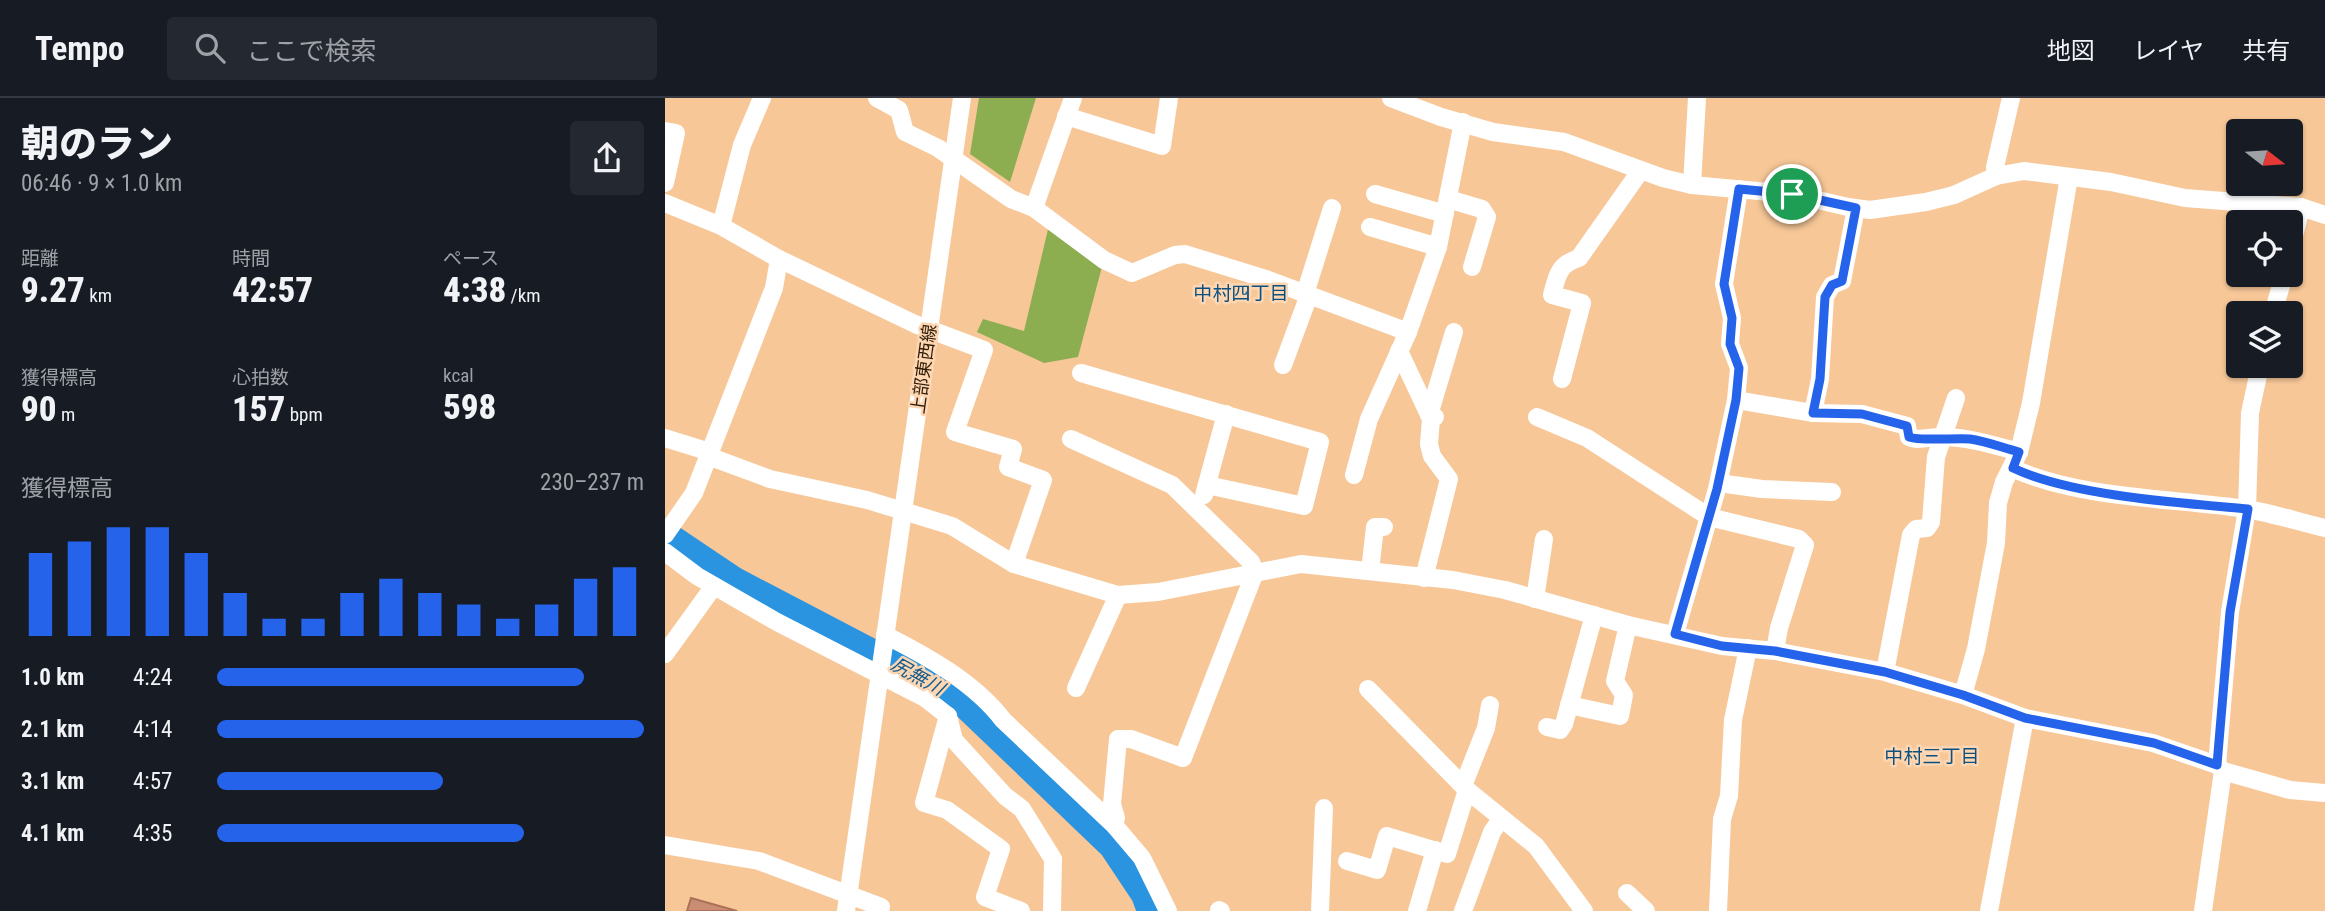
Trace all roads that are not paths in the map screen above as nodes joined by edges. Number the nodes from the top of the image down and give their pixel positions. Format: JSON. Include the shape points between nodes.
{"nodes":[{"id":1,"x":762,"y":98,"type":"edge"},
{"id":2,"x":877,"y":98,"type":"edge"},
{"id":3,"x":962,"y":98,"type":"edge"},
{"id":4,"x":1073,"y":98,"type":"edge"},
{"id":5,"x":1170,"y":98,"type":"edge"},
{"id":6,"x":1391,"y":98,"type":"edge"},
{"id":7,"x":1697,"y":98,"type":"edge"},
{"id":8,"x":2011,"y":98,"type":"edge"},
{"id":9,"x":1066,"y":116,"type":"junction"},
{"id":10,"x":1463,"y":122,"type":"junction"},
{"id":11,"x":665,"y":131,"type":"edge"},
{"id":12,"x":953,"y":158,"type":"junction"},
{"id":13,"x":1641,"y":170,"type":"junction"},
{"id":14,"x":1996,"y":176,"type":"junction"},
{"id":15,"x":2069,"y":177,"type":"junction"},
{"id":16,"x":665,"y":183,"type":"edge"},
{"id":17,"x":1692,"y":185,"type":"junction"},
{"id":18,"x":1739,"y":189,"type":"junction"},
{"id":19,"x":1375,"y":194,"type":"dead end"},
{"id":20,"x":665,"y":203,"type":"edge"},
{"id":21,"x":1446,"y":206,"type":"junction"},
{"id":22,"x":2301,"y":207,"type":"junction"},
{"id":23,"x":1034,"y":208,"type":"junction"},
{"id":24,"x":1332,"y":208,"type":"dead end"},
{"id":25,"x":1856,"y":208,"type":"junction"},
{"id":26,"x":2300,"y":210,"type":"edge"},
{"id":27,"x":2325,"y":215,"type":"edge"},
{"id":28,"x":721,"y":226,"type":"junction"},
{"id":29,"x":1370,"y":227,"type":"dead end"},
{"id":30,"x":1438,"y":247,"type":"junction"},
{"id":31,"x":779,"y":259,"type":"junction"},
{"id":32,"x":1472,"y":267,"type":"dead end"},
{"id":33,"x":1311,"y":296,"type":"junction"},
{"id":34,"x":930,"y":328,"type":"junction"},
{"id":35,"x":1408,"y":332,"type":"junction"},
{"id":36,"x":1454,"y":332,"type":"dead end"},
{"id":37,"x":1399,"y":351,"type":"junction"},
{"id":38,"x":1287,"y":366,"type":"dead end"},
{"id":39,"x":1081,"y":373,"type":"dead end"},
{"id":40,"x":2257,"y":378,"type":"edge"},
{"id":41,"x":1562,"y":379,"type":"dead end"},
{"id":42,"x":1957,"y":398,"type":"dead end"},
{"id":43,"x":1736,"y":400,"type":"junction"},
{"id":44,"x":1813,"y":413,"type":"junction"},
{"id":45,"x":1226,"y":414,"type":"junction"},
{"id":46,"x":1436,"y":417,"type":"junction"},
{"id":47,"x":1537,"y":417,"type":"dead end"},
{"id":48,"x":1941,"y":436,"type":"junction"},
{"id":49,"x":665,"y":438,"type":"edge"},
{"id":50,"x":1071,"y":439,"type":"dead end"},
{"id":51,"x":709,"y":454,"type":"junction"},
{"id":52,"x":2016,"y":460,"type":"junction"},
{"id":53,"x":1354,"y":475,"type":"dead end"},
{"id":54,"x":1719,"y":483,"type":"junction"},
{"id":55,"x":1207,"y":485,"type":"junction"},
{"id":56,"x":1832,"y":492,"type":"dead end"},
{"id":57,"x":1198,"y":507,"type":"junction"},
{"id":58,"x":2248,"y":509,"type":"junction"},
{"id":59,"x":904,"y":512,"type":"junction"},
{"id":60,"x":1709,"y":517,"type":"junction"},
{"id":61,"x":1384,"y":527,"type":"dead end"},
{"id":62,"x":2325,"y":528,"type":"edge"},
{"id":63,"x":665,"y":535,"type":"edge"},
{"id":64,"x":1544,"y":539,"type":"dead end"},
{"id":65,"x":665,"y":552,"type":"edge"},
{"id":66,"x":1014,"y":564,"type":"junction"},
{"id":67,"x":1370,"y":571,"type":"junction"},
{"id":68,"x":1255,"y":572,"type":"junction"},
{"id":69,"x":1424,"y":578,"type":"junction"},
{"id":70,"x":714,"y":586,"type":"junction"},
{"id":71,"x":1118,"y":594,"type":"junction"},
{"id":72,"x":1535,"y":598,"type":"junction"},
{"id":73,"x":1594,"y":615,"type":"junction"},
{"id":74,"x":1628,"y":625,"type":"junction"},
{"id":75,"x":1675,"y":634,"type":"junction"},
{"id":76,"x":885,"y":637,"type":"junction"},
{"id":77,"x":1748,"y":648,"type":"junction"},
{"id":78,"x":1775,"y":651,"type":"junction"},
{"id":79,"x":665,"y":654,"type":"edge"},
{"id":80,"x":1885,"y":672,"type":"junction"},
{"id":81,"x":880,"y":673,"type":"junction"},
{"id":82,"x":1076,"y":688,"type":"dead end"},
{"id":83,"x":1368,"y":689,"type":"dead end"},
{"id":84,"x":1963,"y":695,"type":"junction"},
{"id":85,"x":1490,"y":705,"type":"dead end"},
{"id":86,"x":1569,"y":705,"type":"junction"},
{"id":87,"x":948,"y":716,"type":"junction"},
{"id":88,"x":2025,"y":718,"type":"junction"},
{"id":89,"x":1547,"y":727,"type":"dead end"},
{"id":90,"x":2220,"y":768,"type":"junction"},
{"id":91,"x":1465,"y":788,"type":"junction"},
{"id":92,"x":2325,"y":793,"type":"edge"},
{"id":93,"x":1324,"y":808,"type":"dead end"},
{"id":94,"x":1501,"y":819,"type":"junction"},
{"id":95,"x":1114,"y":825,"type":"junction"},
{"id":96,"x":665,"y":845,"type":"edge"},
{"id":97,"x":1434,"y":850,"type":"junction"},
{"id":98,"x":1347,"y":861,"type":"dead end"},
{"id":99,"x":1627,"y":893,"type":"dead end"},
{"id":100,"x":848,"y":904,"type":"edge"},
{"id":101,"x":880,"y":911,"type":"edge"},
{"id":102,"x":1021,"y":911,"type":"edge"},
{"id":103,"x":1052,"y":911,"type":"edge"},
{"id":104,"x":1168,"y":911,"type":"edge"},
{"id":105,"x":1320,"y":911,"type":"edge"},
{"id":106,"x":1417,"y":911,"type":"edge"},
{"id":107,"x":1463,"y":911,"type":"edge"},
{"id":108,"x":1584,"y":911,"type":"edge"},
{"id":109,"x":1646,"y":911,"type":"edge"},
{"id":110,"x":1718,"y":911,"type":"edge"},
{"id":111,"x":1989,"y":911,"type":"edge"},
{"id":112,"x":2203,"y":911,"type":"edge"}],
"edges":[{"from":1,"to":28,"type":"street","via":[[742,145]]},
{"from":2,"to":12,"type":"street","via":[[899,110],[905,132]]},
{"from":3,"to":12,"type":"street","name":"上部東西線"},
{"from":4,"to":9,"type":"street"},
{"from":5,"to":9,"type":"street","via":[[1162,146]]},
{"from":6,"to":10,"type":"street"},
{"from":7,"to":17,"type":"street"},
{"from":8,"to":14,"type":"street"},
{"from":9,"to":23,"type":"street"},
{"from":10,"to":13,"type":"street","via":[[1493,132],[1564,142]]},
{"from":10,"to":21,"type":"street"},
{"from":11,"to":16,"type":"street","via":[[676,133]]},
{"from":12,"to":23,"type":"street","via":[[1011,199]]},
{"from":12,"to":34,"type":"street","name":"上部東西線"},
{"from":13,"to":17,"type":"street"},
{"from":13,"to":41,"type":"street","via":[[1579,258],[1567,261],[1557,273],[1552,295],[1583,303]]},
{"from":14,"to":15,"type":"street","via":[[2024,171]]},
{"from":14,"to":25,"type":"street","via":[[1926,202]]},
{"from":15,"to":22,"type":"street","via":[[2185,198]]},
{"from":15,"to":52,"type":"street"},
{"from":17,"to":18,"type":"street"},
{"from":18,"to":25,"type":"street","via":[[1792,194]]},
{"from":18,"to":43,"type":"street","via":[[1724,284],[1732,318],[1730,344],[1739,368]]},
{"from":19,"to":21,"type":"street"},
{"from":20,"to":28,"type":"street"},
{"from":21,"to":30,"type":"street"},
{"from":21,"to":32,"type":"street","via":[[1482,209],[1487,217]]},
{"from":22,"to":26,"type":"street"},
{"from":22,"to":27,"type":"street"},
{"from":23,"to":33,"type":"street","via":[[1104,260],[1132,273],[1185,254]]},
{"from":24,"to":33,"type":"street"},
{"from":25,"to":44,"type":"street","via":[[1842,281],[1832,285],[1825,297]]},
{"from":28,"to":31,"type":"street"},
{"from":29,"to":30,"type":"street"},
{"from":30,"to":35,"type":"street"},
{"from":31,"to":34,"type":"street"},
{"from":31,"to":51,"type":"street","via":[[774,288]]},
{"from":33,"to":35,"type":"street"},
{"from":33,"to":38,"type":"street"},
{"from":34,"to":59,"type":"street","name":"上部東西線"},
{"from":34,"to":66,"type":"street","via":[[984,350],[955,432],[1013,449],[1008,467],[1043,480]]},
{"from":35,"to":37,"type":"street"},
{"from":36,"to":46,"type":"street"},
{"from":37,"to":46,"type":"street"},
{"from":37,"to":53,"type":"street","via":[[1369,419]]},
{"from":39,"to":45,"type":"street"},
{"from":40,"to":58,"type":"street","via":[[2250,413]]},
{"from":42,"to":48,"type":"street"},
{"from":43,"to":44,"type":"street"},
{"from":43,"to":54,"type":"street"},
{"from":44,"to":48,"type":"street","via":[[1862,414],[1907,426],[1914,439]]},
{"from":45,"to":55,"type":"street"},
{"from":45,"to":55,"type":"street","via":[[1320,442],[1304,506]]},
{"from":46,"to":69,"type":"street","via":[[1429,444],[1449,488]]},
{"from":47,"to":60,"type":"street","via":[[1587,438]]},
{"from":48,"to":52,"type":"street","via":[[1975,440]]},
{"from":48,"to":80,"type":"street","via":[[1931,522],[1911,535]]},
{"from":49,"to":51,"type":"street"},
{"from":50,"to":57,"type":"street","via":[[1172,485]]},
{"from":51,"to":59,"type":"street","via":[[770,479]]},
{"from":51,"to":63,"type":"street","via":[[694,494]]},
{"from":52,"to":58,"type":"street","via":[[2081,487]]},
{"from":52,"to":84,"type":"street","via":[[1999,503],[1996,543]]},
{"from":54,"to":56,"type":"street"},
{"from":54,"to":60,"type":"street"},
{"from":55,"to":57,"type":"street"},
{"from":57,"to":68,"type":"street","via":[[1251,562]]},
{"from":58,"to":62,"type":"street"},
{"from":58,"to":90,"type":"street","via":[[2230,612]]},
{"from":59,"to":66,"type":"street","via":[[952,526]]},
{"from":59,"to":76,"type":"street","name":"上部東西線"},
{"from":60,"to":75,"type":"street"},
{"from":60,"to":78,"type":"street","via":[[1799,539],[1805,545]]},
{"from":61,"to":67,"type":"street","via":[[1375,527]]},
{"from":64,"to":72,"type":"street"},
{"from":65,"to":70,"type":"street"},
{"from":66,"to":71,"type":"street"},
{"from":67,"to":68,"type":"street","via":[[1301,564]]},
{"from":67,"to":69,"type":"street"},
{"from":68,"to":71,"type":"street","via":[[1158,592]]},
{"from":68,"to":95,"type":"street","via":[[1183,758],[1131,739],[1118,739]]},
{"from":69,"to":72,"type":"street"},
{"from":70,"to":79,"type":"street"},
{"from":70,"to":81,"type":"street"},
{"from":71,"to":82,"type":"street"},
{"from":72,"to":73,"type":"street"},
{"from":73,"to":74,"type":"street"},
{"from":73,"to":86,"type":"street"},
{"from":74,"to":75,"type":"street"},
{"from":74,"to":86,"type":"street","via":[[1615,681],[1624,695],[1621,716]]},
{"from":75,"to":77,"type":"street"},
{"from":76,"to":81,"type":"street","name":"上部東西線"},
{"from":76,"to":95,"type":"street","via":[[924,654],[992,706]]},
{"from":77,"to":78,"type":"street"},
{"from":77,"to":110,"type":"street","via":[[1733,720]]},
{"from":78,"to":80,"type":"street"},
{"from":80,"to":84,"type":"street"},
{"from":81,"to":87,"type":"street"},
{"from":81,"to":100,"type":"street"},
{"from":83,"to":91,"type":"street"},
{"from":84,"to":88,"type":"street"},
{"from":85,"to":91,"type":"street"},
{"from":86,"to":89,"type":"street","via":[[1559,730]]},
{"from":87,"to":102,"type":"street","via":[[924,803],[947,810],[1001,849],[985,897]]},
{"from":87,"to":103,"type":"street","via":[[954,740],[1005,796],[1022,808],[1053,859]]},
{"from":88,"to":90,"type":"street","via":[[2154,743]]},
{"from":88,"to":111,"type":"street"},
{"from":90,"to":92,"type":"street","via":[[2290,790]]},
{"from":90,"to":112,"type":"street"},
{"from":91,"to":94,"type":"street"},
{"from":91,"to":97,"type":"street","via":[[1447,854]]},
{"from":93,"to":105,"type":"street"},
{"from":94,"to":107,"type":"street"},
{"from":94,"to":108,"type":"street","via":[[1536,846]]},
{"from":95,"to":104,"type":"street","via":[[1142,858]]},
{"from":96,"to":100,"type":"street","via":[[759,861]]},
{"from":97,"to":98,"type":"street","via":[[1387,836],[1377,870]]},
{"from":97,"to":106,"type":"street"},
{"from":99,"to":109,"type":"street"},
{"from":100,"to":101,"type":"street","via":[[881,907]]}]}
